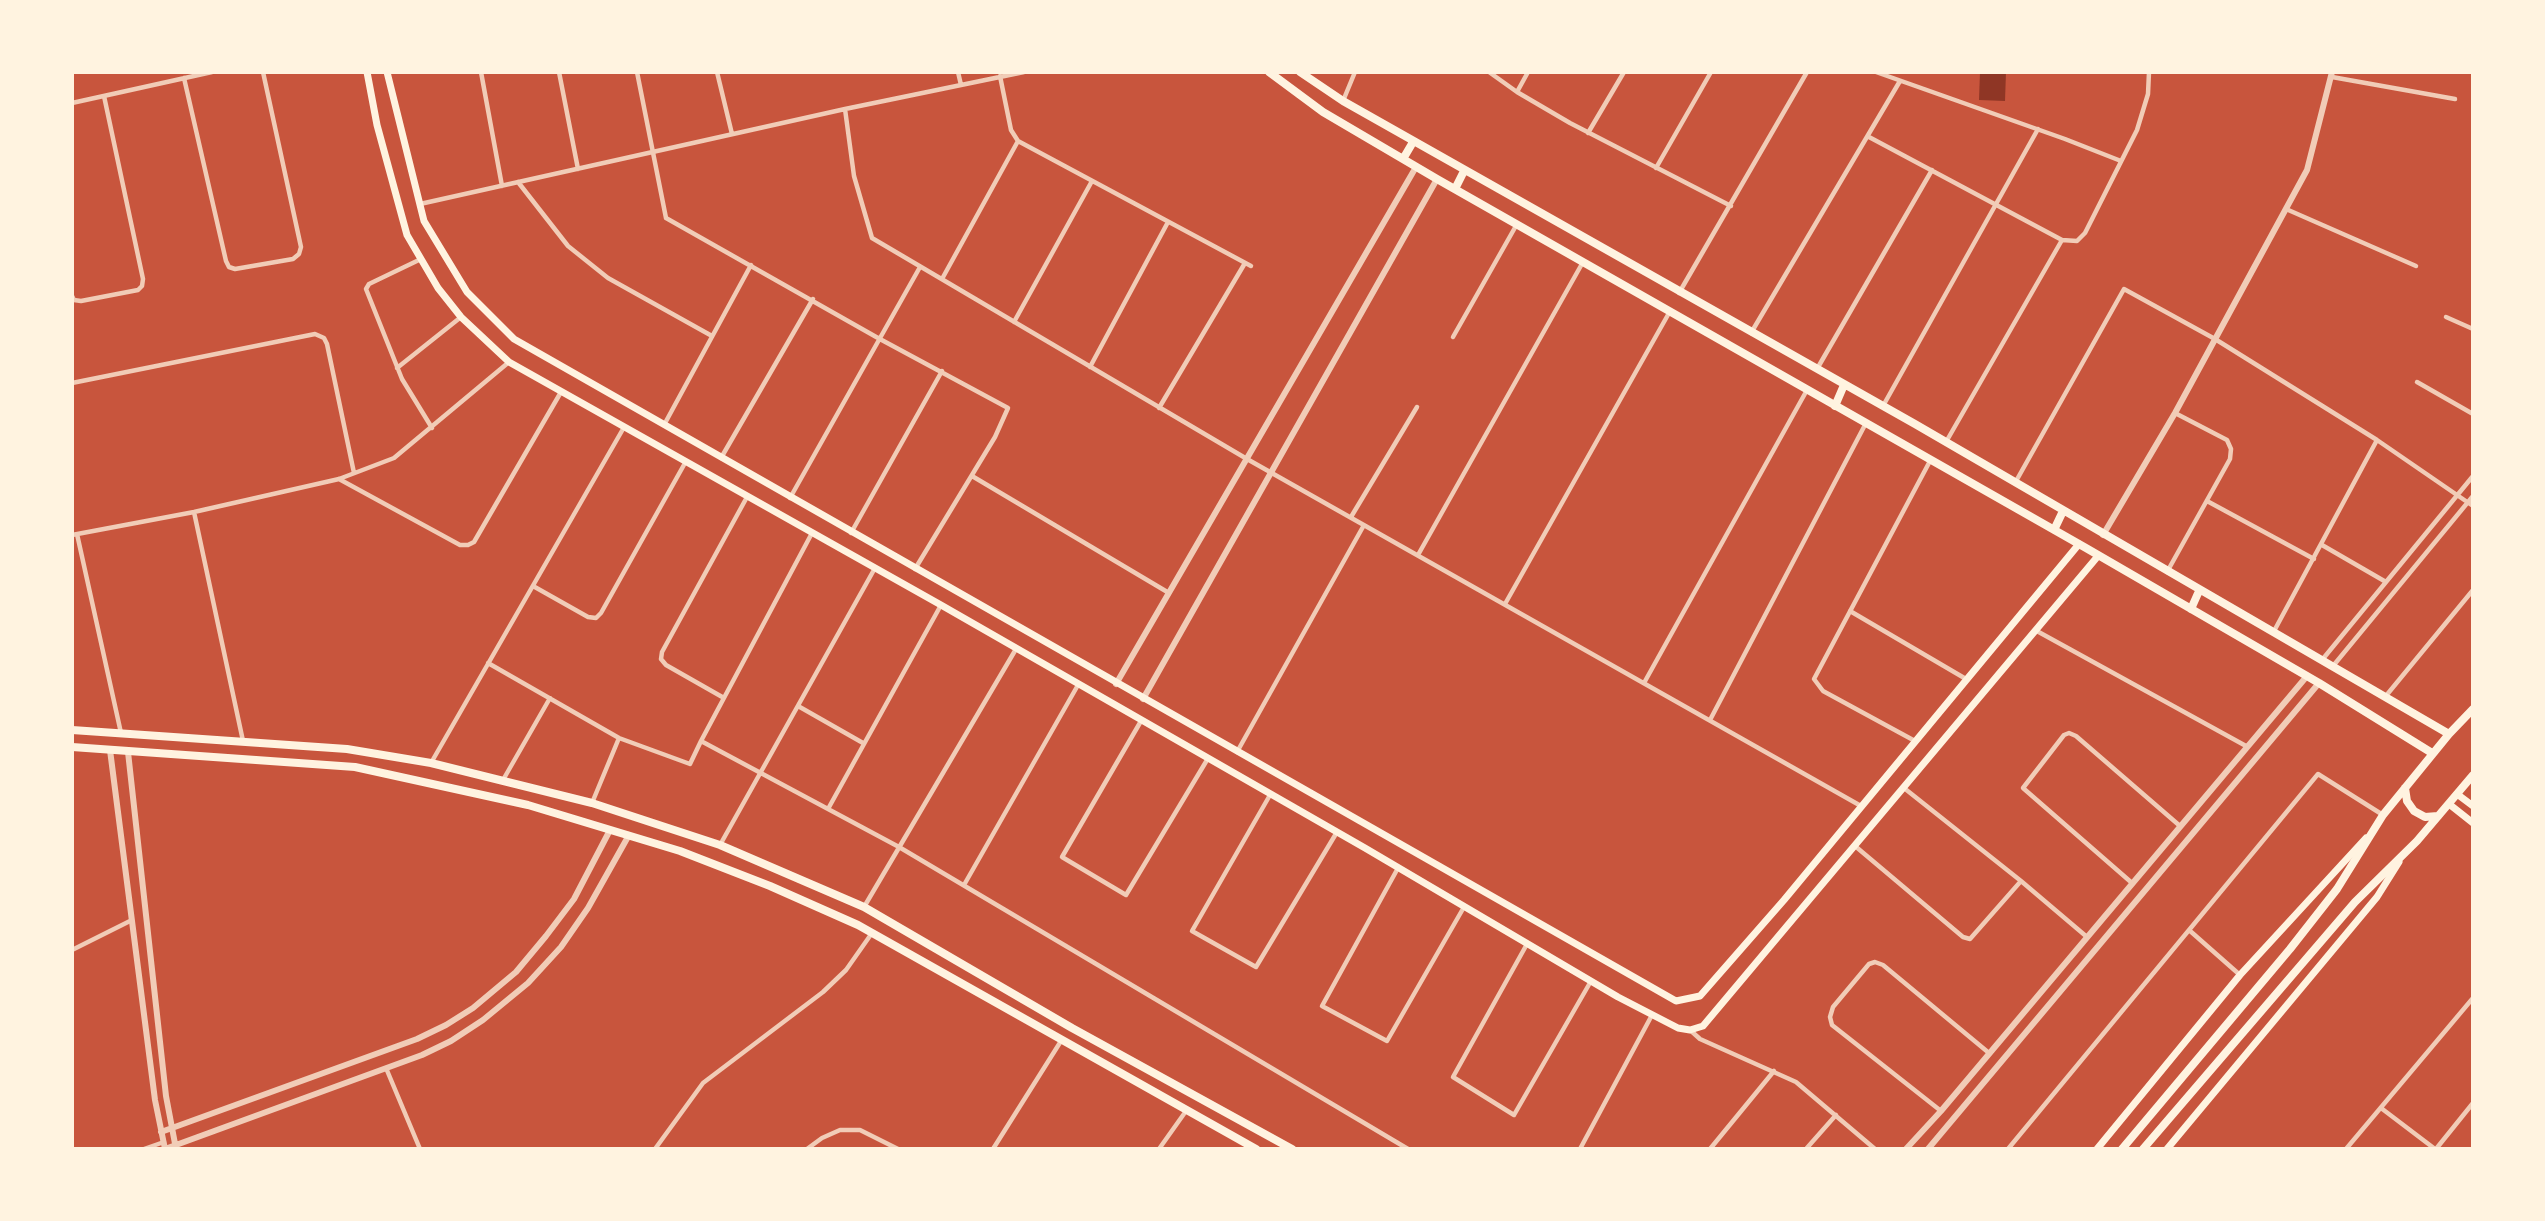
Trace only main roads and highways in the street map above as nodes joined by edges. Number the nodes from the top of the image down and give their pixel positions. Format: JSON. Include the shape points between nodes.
{"nodes":[{"id":1,"x":367,"y":72,"type":"edge"},
{"id":2,"x":387,"y":72,"type":"edge"},
{"id":3,"x":1269,"y":72,"type":"edge"},
{"id":4,"x":1300,"y":72,"type":"edge"},
{"id":5,"x":1413,"y":142,"type":"junction"},
{"id":6,"x":1403,"y":159,"type":"junction"},
{"id":7,"x":1464,"y":171,"type":"junction"},
{"id":8,"x":1455,"y":189,"type":"junction"},
{"id":9,"x":1844,"y":385,"type":"junction"},
{"id":10,"x":1835,"y":406,"type":"junction"},
{"id":11,"x":2063,"y":511,"type":"junction"},
{"id":12,"x":2054,"y":530,"type":"junction"},
{"id":13,"x":2079,"y":544,"type":"junction"},
{"id":14,"x":2098,"y":556,"type":"junction"},
{"id":15,"x":2199,"y":591,"type":"junction"},
{"id":16,"x":2191,"y":609,"type":"junction"},
{"id":17,"x":2473,"y":709,"type":"edge"},
{"id":18,"x":2473,"y":718,"type":"edge"},
{"id":19,"x":2463,"y":719,"type":"junction"},
{"id":20,"x":72,"y":730,"type":"edge"},
{"id":21,"x":2449,"y":734,"type":"junction"},
{"id":22,"x":72,"y":747,"type":"edge"},
{"id":23,"x":2432,"y":753,"type":"junction"},
{"id":24,"x":2473,"y":775,"type":"edge"},
{"id":25,"x":2405,"y":788,"type":"junction"},
{"id":26,"x":2457,"y":794,"type":"junction"},
{"id":27,"x":2449,"y":804,"type":"junction"},
{"id":28,"x":2473,"y":807,"type":"edge"},
{"id":29,"x":2438,"y":816,"type":"junction"},
{"id":30,"x":2473,"y":823,"type":"edge"},
{"id":31,"x":2374,"y":830,"type":"junction"},
{"id":32,"x":2404,"y":854,"type":"junction"},
{"id":33,"x":1256,"y":1149,"type":"edge"},
{"id":34,"x":1292,"y":1149,"type":"edge"},
{"id":35,"x":2097,"y":1149,"type":"edge"},
{"id":36,"x":2122,"y":1149,"type":"edge"},
{"id":37,"x":2143,"y":1149,"type":"edge"},
{"id":38,"x":2168,"y":1149,"type":"edge"}],
"edges":[{"from":1,"to":14,"type":"main road","via":[[407,235],[461,317],[509,362],[1678,1028],[1703,1026]]},
{"from":2,"to":13,"type":"main road","via":[[424,221],[467,292],[514,339],[1676,1001],[1700,996]]},
{"from":3,"to":6,"type":"main road","via":[[1323,112]]},
{"from":4,"to":5,"type":"main road"},
{"from":5,"to":6,"type":"main road"},
{"from":5,"to":7,"type":"main road"},
{"from":6,"to":8,"type":"main road"},
{"from":7,"to":8,"type":"main road"},
{"from":7,"to":9,"type":"main road"},
{"from":8,"to":10,"type":"main road"},
{"from":9,"to":10,"type":"main road"},
{"from":9,"to":11,"type":"main road"},
{"from":10,"to":12,"type":"main road"},
{"from":11,"to":12,"type":"main road"},
{"from":11,"to":15,"type":"main road"},
{"from":12,"to":13,"type":"main road"},
{"from":13,"to":14,"type":"main road"},
{"from":14,"to":16,"type":"main road"},
{"from":15,"to":16,"type":"main road"},
{"from":15,"to":21,"type":"main road"},
{"from":16,"to":23,"type":"main road"},
{"from":17,"to":19,"type":"main road"},
{"from":18,"to":19,"type":"main road"},
{"from":19,"to":21,"type":"main road"},
{"from":20,"to":34,"type":"main road","via":[[347,749],[431,763],[592,803],[720,845],[864,907]]},
{"from":21,"to":23,"type":"main road"},
{"from":22,"to":33,"type":"main road","via":[[356,767],[528,805],[629,835],[770,886],[873,932]]},
{"from":23,"to":25,"type":"main road"},
{"from":24,"to":26,"type":"main road"},
{"from":25,"to":29,"type":"main road","via":[[2414,811],[2425,817]]},
{"from":25,"to":31,"type":"main road"},
{"from":26,"to":27,"type":"main road"},
{"from":26,"to":28,"type":"main road"},
{"from":27,"to":29,"type":"main road"},
{"from":27,"to":30,"type":"main road"},
{"from":29,"to":32,"type":"main road"},
{"from":31,"to":35,"type":"main road","via":[[2240,975]]},
{"from":31,"to":36,"type":"main road","via":[[2337,890]]},
{"from":32,"to":37,"type":"main road","via":[[2355,902]]},
{"from":32,"to":38,"type":"main road","via":[[2377,897]]}]}
